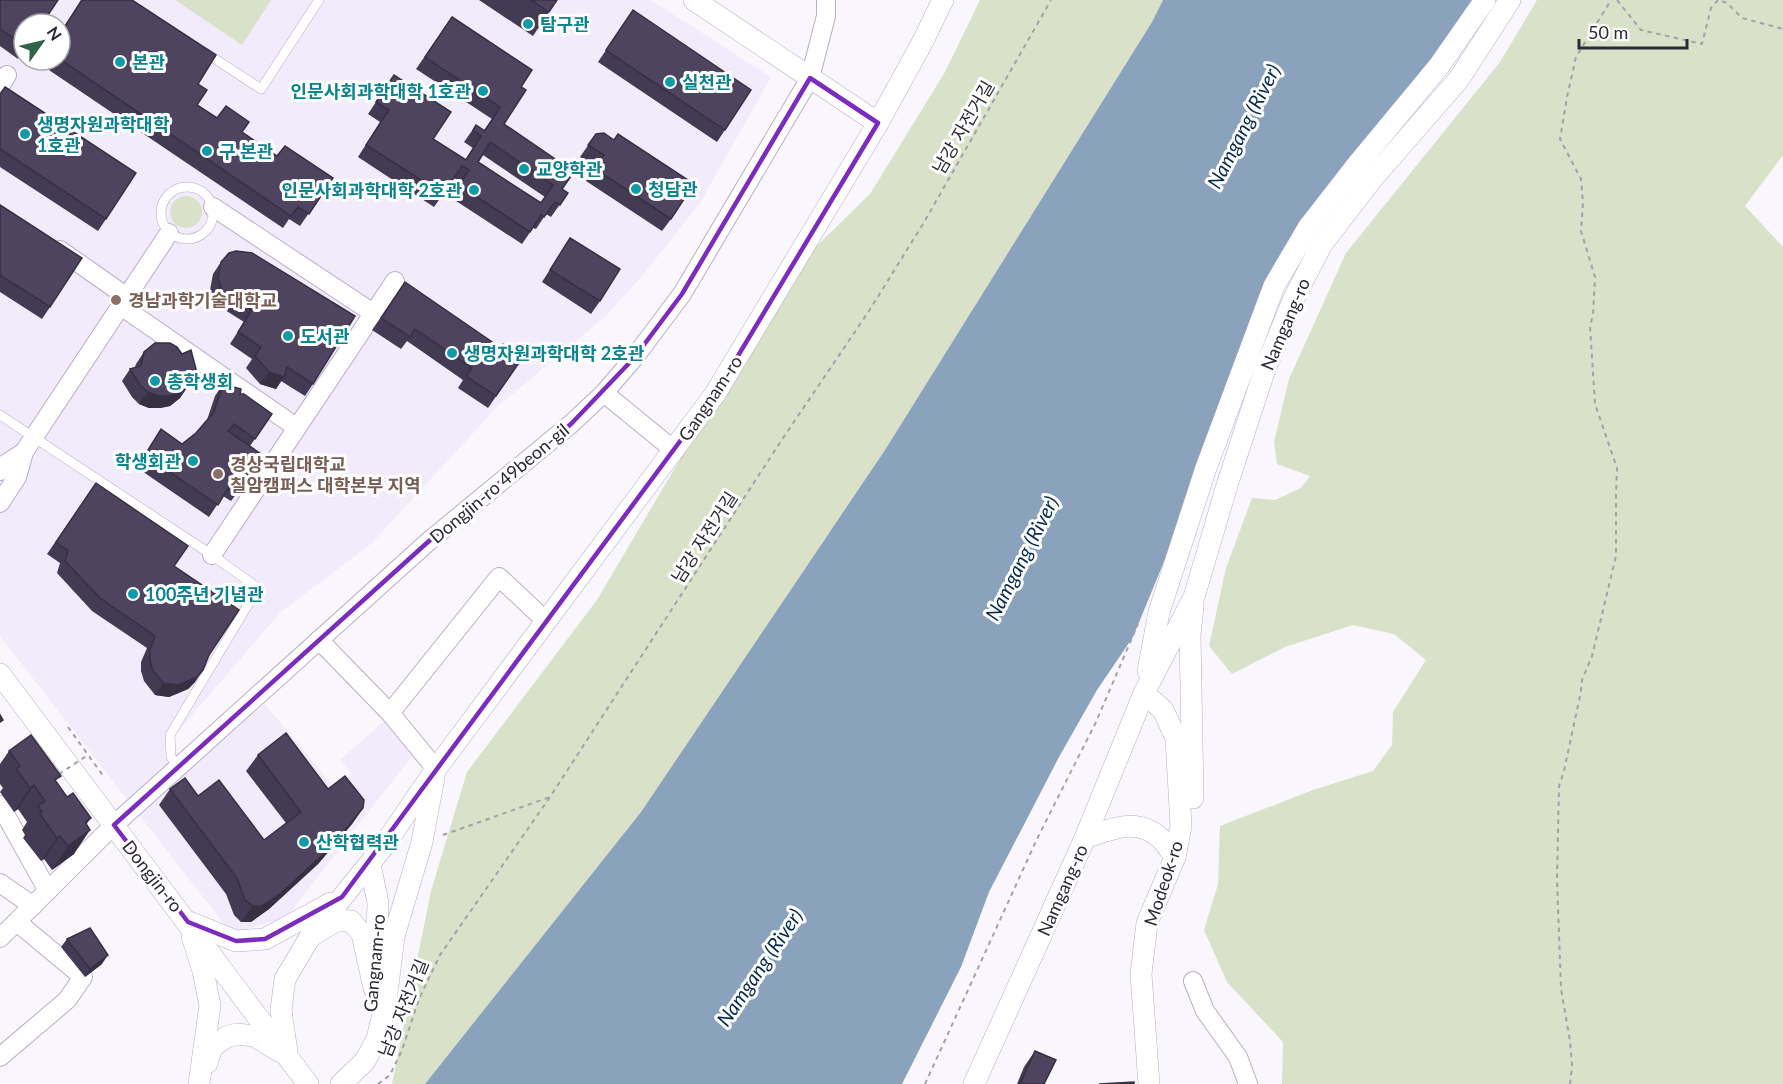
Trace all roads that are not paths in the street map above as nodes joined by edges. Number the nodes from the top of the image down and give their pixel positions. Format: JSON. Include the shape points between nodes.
{"nodes":[{"id":1,"x":320,"y":0,"type":"edge"},
{"id":2,"x":826,"y":0,"type":"edge"},
{"id":3,"x":942,"y":0,"type":"edge"},
{"id":4,"x":1485,"y":0,"type":"edge"},
{"id":5,"x":1510,"y":0,"type":"edge"},
{"id":6,"x":696,"y":1,"type":"edge"},
{"id":7,"x":196,"y":46,"type":"edge"},
{"id":8,"x":810,"y":78,"type":"junction"},
{"id":9,"x":878,"y":123,"type":"junction"},
{"id":10,"x":213,"y":207,"type":"junction"},
{"id":11,"x":169,"y":233,"type":"junction"},
{"id":12,"x":49,"y":242,"type":"edge"},
{"id":13,"x":395,"y":281,"type":"dead end"},
{"id":14,"x":124,"y":302,"type":"junction"},
{"id":15,"x":373,"y":313,"type":"junction"},
{"id":16,"x":604,"y":393,"type":"junction"},
{"id":17,"x":0,"y":415,"type":"edge"},
{"id":18,"x":296,"y":427,"type":"junction"},
{"id":19,"x":29,"y":445,"type":"junction"},
{"id":20,"x":675,"y":450,"type":"junction"},
{"id":21,"x":0,"y":471,"type":"edge"},
{"id":22,"x":0,"y":503,"type":"edge"},
{"id":23,"x":212,"y":555,"type":"junction"},
{"id":24,"x":1194,"y":597,"type":"junction"},
{"id":25,"x":546,"y":621,"type":"junction"},
{"id":26,"x":319,"y":640,"type":"junction"},
{"id":27,"x":0,"y":674,"type":"edge"},
{"id":28,"x":1144,"y":693,"type":"junction"},
{"id":29,"x":390,"y":713,"type":"junction"},
{"id":30,"x":176,"y":764,"type":"dead end"},
{"id":31,"x":436,"y":769,"type":"junction"},
{"id":32,"x":0,"y":805,"type":"edge"},
{"id":33,"x":114,"y":825,"type":"junction"},
{"id":34,"x":1085,"y":838,"type":"junction"},
{"id":35,"x":383,"y":847,"type":"junction"},
{"id":36,"x":1174,"y":856,"type":"junction"},
{"id":37,"x":370,"y":864,"type":"junction"},
{"id":38,"x":0,"y":882,"type":"edge"},
{"id":39,"x":48,"y":891,"type":"junction"},
{"id":40,"x":342,"y":897,"type":"junction"},
{"id":41,"x":33,"y":906,"type":"junction"},
{"id":42,"x":17,"y":922,"type":"junction"},
{"id":43,"x":188,"y":922,"type":"junction"},
{"id":44,"x":394,"y":936,"type":"junction"},
{"id":45,"x":310,"y":937,"type":"junction"},
{"id":46,"x":0,"y":938,"type":"edge"},
{"id":47,"x":1193,"y":981,"type":"dead end"},
{"id":48,"x":374,"y":988,"type":"junction"},
{"id":49,"x":288,"y":1055,"type":"junction"},
{"id":50,"x":0,"y":1057,"type":"edge"},
{"id":51,"x":208,"y":1059,"type":"junction"},
{"id":52,"x":986,"y":1061,"type":"junction"},
{"id":53,"x":357,"y":1068,"type":"junction"},
{"id":54,"x":306,"y":1081,"type":"edge"},
{"id":55,"x":200,"y":1084,"type":"edge"},
{"id":56,"x":215,"y":1084,"type":"edge"},
{"id":57,"x":341,"y":1084,"type":"edge"},
{"id":58,"x":967,"y":1084,"type":"edge"},
{"id":59,"x":974,"y":1084,"type":"edge"},
{"id":60,"x":979,"y":1084,"type":"edge"},
{"id":61,"x":1149,"y":1084,"type":"edge"},
{"id":62,"x":1248,"y":1084,"type":"edge"}],
"edges":[{"from":1,"to":7,"type":"lane","via":[[261,89]]},
{"from":2,"to":8,"type":"street","name":"Dongjin-ro 49beon-gil","via":[[826,16]]},
{"from":3,"to":9,"type":"street","name":"Gangnam-ro"},
{"from":4,"to":28,"type":"street","name":"Namgang-ro","via":[[1439,66],[1308,228],[1274,286],[1206,468],[1159,612]]},
{"from":5,"to":24,"type":"street","name":"Namgang-ro","via":[[1459,79],[1372,179],[1322,244],[1294,298],[1265,369]]},
{"from":6,"to":8,"type":"street"},
{"from":8,"to":9,"type":"street"},
{"from":8,"to":16,"type":"street","name":"Dongjin-ro 49beon-gil","via":[[682,294]]},
{"from":9,"to":20,"type":"street","name":"Gangnam-ro","via":[[715,394]]},
{"from":10,"to":11,"type":"lane","via":[[212,223],[201,236],[184,240]]},
{"from":10,"to":11,"type":"lane","via":[[203,192],[177,188],[161,208]]},
{"from":10,"to":15,"type":"street"},
{"from":11,"to":14,"type":"street"},
{"from":12,"to":14,"type":"street"},
{"from":13,"to":15,"type":"street"},
{"from":14,"to":18,"type":"street"},
{"from":14,"to":19,"type":"street"},
{"from":15,"to":18,"type":"street"},
{"from":16,"to":20,"type":"street"},
{"from":16,"to":26,"type":"street","name":"Dongjin-ro 49beon-gil"},
{"from":17,"to":19,"type":"lane"},
{"from":18,"to":23,"type":"street"},
{"from":19,"to":21,"type":"street"},
{"from":19,"to":22,"type":"street","via":[[17,477]]},
{"from":19,"to":23,"type":"lane"},
{"from":20,"to":25,"type":"street","name":"Gangnam-ro"},
{"from":23,"to":30,"type":"lane","via":[[258,588],[170,735],[171,757]]},
{"from":24,"to":28,"type":"street","name":"Namgang-ro"},
{"from":24,"to":36,"type":"street","via":[[1190,635],[1194,824]]},
{"from":25,"to":29,"type":"street","via":[[499,577]]},
{"from":25,"to":31,"type":"street","name":"Gangnam-ro"},
{"from":26,"to":29,"type":"street"},
{"from":26,"to":33,"type":"street","name":"Dongjin-ro 49beon-gil"},
{"from":27,"to":33,"type":"street","name":"Dongjin-ro"},
{"from":28,"to":34,"type":"street","name":"Namgang-ro"},
{"from":28,"to":36,"type":"street","name":"Modeok-ro","via":[[1163,711],[1176,738],[1181,826]]},
{"from":29,"to":31,"type":"street"},
{"from":31,"to":35,"type":"street","name":"Gangnam-ro"},
{"from":31,"to":44,"type":"street","name":"Gangnam-ro","via":[[422,842]]},
{"from":32,"to":39,"type":"street"},
{"from":33,"to":39,"type":"street","name":"Dongjin-ro 49beon-gil"},
{"from":33,"to":43,"type":"street","name":"Dongjin-ro"},
{"from":34,"to":36,"type":"street","via":[[1113,828],[1142,825],[1160,838]]},
{"from":34,"to":52,"type":"street","name":"Namgang-ro"},
{"from":35,"to":37,"type":"street","name":"Gangnam-ro"},
{"from":35,"to":44,"type":"street"},
{"from":36,"to":61,"type":"street","name":"Modeok-ro","via":[[1148,923],[1141,974]]},
{"from":37,"to":40,"type":"street"},
{"from":37,"to":48,"type":"street","name":"Gangnam-ro","via":[[378,903]]},
{"from":38,"to":41,"type":"street"},
{"from":39,"to":41,"type":"street","name":"Dongjin-ro 49beon-gil"},
{"from":40,"to":43,"type":"street","via":[[265,939],[236,941]]},
{"from":40,"to":45,"type":"street"},
{"from":41,"to":42,"type":"street","name":"Dongjin-ro 49beon-gil"},
{"from":42,"to":46,"type":"street","name":"Dongjin-ro 49beon-gil"},
{"from":42,"to":50,"type":"street","via":[[83,977],[67,1000]]},
{"from":43,"to":49,"type":"street","name":"Dongjin-ro"},
{"from":43,"to":55,"type":"street","via":[[210,1005]]},
{"from":44,"to":53,"type":"street","name":"Gangnam-ro","via":[[377,1039]]},
{"from":45,"to":48,"type":"street","via":[[338,920],[351,921],[362,934]]},
{"from":45,"to":49,"type":"street","via":[[285,979],[281,1010]]},
{"from":47,"to":62,"type":"street","via":[[1205,1011],[1238,1057]]},
{"from":48,"to":53,"type":"street","name":"Gangnam-ro","via":[[365,1047]]},
{"from":49,"to":51,"type":"street","via":[[254,1036],[237,1034],[212,1047]]},
{"from":49,"to":54,"type":"street","name":"Dongjin-ro"},
{"from":51,"to":55,"type":"street"},
{"from":51,"to":56,"type":"street"},
{"from":52,"to":58,"type":"street"},
{"from":52,"to":59,"type":"street","name":"Namgang-ro"},
{"from":52,"to":60,"type":"street"},
{"from":53,"to":57,"type":"street","name":"Gangnam-ro"}]}
